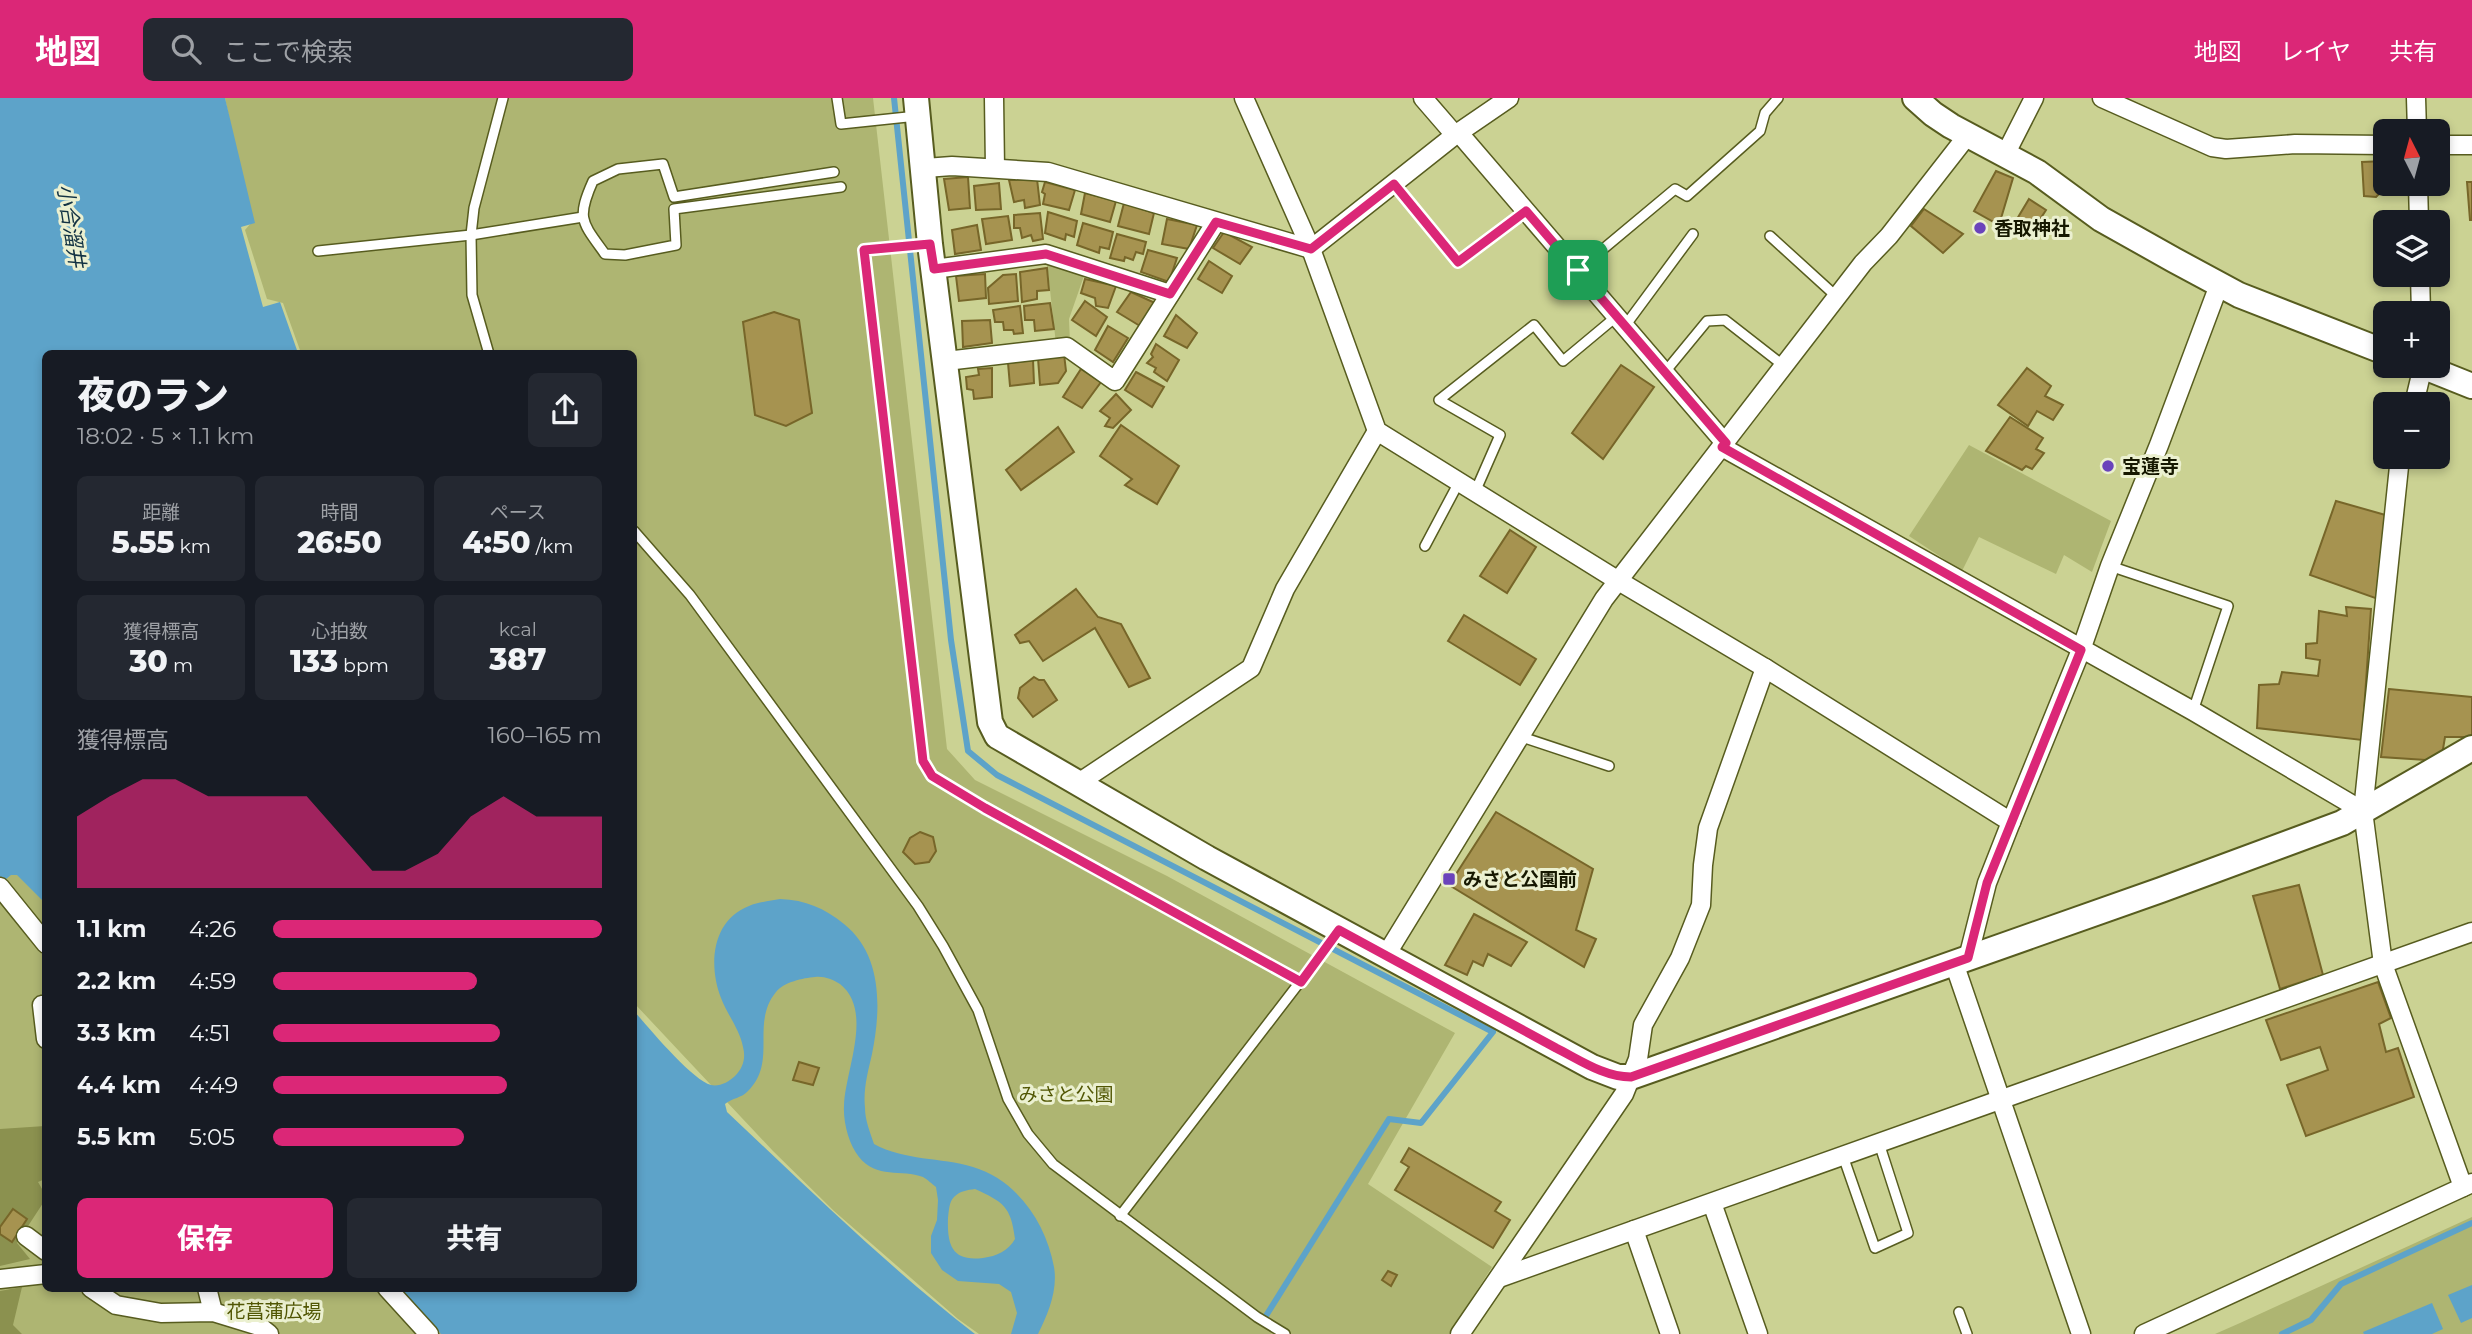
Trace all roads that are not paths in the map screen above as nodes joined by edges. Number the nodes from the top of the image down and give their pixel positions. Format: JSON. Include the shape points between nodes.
{"nodes":[{"id":1,"x":503,"y":98,"type":"edge"},
{"id":2,"x":837,"y":98,"type":"edge"},
{"id":3,"x":993,"y":98,"type":"edge"},
{"id":4,"x":1244,"y":98,"type":"edge"},
{"id":5,"x":1423,"y":98,"type":"edge"},
{"id":6,"x":1509,"y":98,"type":"edge"},
{"id":7,"x":1778,"y":98,"type":"edge"},
{"id":8,"x":1915,"y":98,"type":"edge"},
{"id":9,"x":2034,"y":98,"type":"edge"},
{"id":10,"x":2102,"y":98,"type":"edge"},
{"id":11,"x":2416,"y":98,"type":"edge"},
{"id":12,"x":917,"y":107,"type":"edge"},
{"id":13,"x":2417,"y":119,"type":"edge"},
{"id":14,"x":1457,"y":134,"type":"junction"},
{"id":15,"x":1967,"y":136,"type":"junction"},
{"id":16,"x":2373,"y":145,"type":"edge"},
{"id":17,"x":2450,"y":145,"type":"edge"},
{"id":18,"x":2472,"y":145,"type":"edge"},
{"id":19,"x":2005,"y":155,"type":"junction"},
{"id":20,"x":925,"y":168,"type":"junction"},
{"id":21,"x":995,"y":168,"type":"junction"},
{"id":22,"x":834,"y":172,"type":"dead end"},
{"id":23,"x":1394,"y":184,"type":"junction"},
{"id":24,"x":841,"y":187,"type":"dead end"},
{"id":25,"x":1526,"y":211,"type":"junction"},
{"id":26,"x":583,"y":217,"type":"junction"},
{"id":27,"x":1216,"y":222,"type":"junction"},
{"id":28,"x":471,"y":234,"type":"junction"},
{"id":29,"x":1693,"y":234,"type":"dead end"},
{"id":30,"x":1770,"y":236,"type":"dead end"},
{"id":31,"x":930,"y":244,"type":"junction"},
{"id":32,"x":1311,"y":249,"type":"junction"},
{"id":33,"x":318,"y":251,"type":"dead end"},
{"id":34,"x":934,"y":269,"type":"junction"},
{"id":35,"x":1578,"y":270,"type":"junction"},
{"id":36,"x":2219,"y":285,"type":"junction"},
{"id":37,"x":1170,"y":294,"type":"junction"},
{"id":38,"x":1837,"y":297,"type":"junction"},
{"id":39,"x":1621,"y":321,"type":"junction"},
{"id":40,"x":2373,"y":347,"type":"edge"},
{"id":41,"x":488,"y":350,"type":"edge"},
{"id":42,"x":946,"y":361,"type":"junction"},
{"id":43,"x":1784,"y":366,"type":"junction"},
{"id":44,"x":1665,"y":372,"type":"junction"},
{"id":45,"x":2450,"y":377,"type":"edge"},
{"id":46,"x":2472,"y":386,"type":"edge"},
{"id":47,"x":1377,"y":431,"type":"junction"},
{"id":48,"x":1724,"y":445,"type":"junction"},
{"id":49,"x":2399,"y":469,"type":"edge"},
{"id":50,"x":1459,"y":482,"type":"junction"},
{"id":51,"x":1475,"y":492,"type":"junction"},
{"id":52,"x":637,"y":534,"type":"edge"},
{"id":53,"x":1425,"y":546,"type":"dead end"},
{"id":54,"x":2109,"y":565,"type":"junction"},
{"id":55,"x":1617,"y":580,"type":"junction"},
{"id":56,"x":2081,"y":650,"type":"junction"},
{"id":57,"x":1765,"y":668,"type":"junction"},
{"id":58,"x":2193,"y":711,"type":"junction"},
{"id":59,"x":1519,"y":736,"type":"junction"},
{"id":60,"x":2472,"y":748,"type":"edge"},
{"id":61,"x":1609,"y":766,"type":"dead end"},
{"id":62,"x":1080,"y":782,"type":"junction"},
{"id":63,"x":2363,"y":811,"type":"junction"},
{"id":64,"x":2011,"y":822,"type":"junction"},
{"id":65,"x":0,"y":887,"type":"edge"},
{"id":66,"x":1339,"y":930,"type":"junction"},
{"id":67,"x":2472,"y":932,"type":"edge"},
{"id":68,"x":42,"y":939,"type":"edge"},
{"id":69,"x":1386,"y":955,"type":"junction"},
{"id":70,"x":1961,"y":960,"type":"junction"},
{"id":71,"x":2383,"y":964,"type":"junction"},
{"id":72,"x":1301,"y":982,"type":"junction"},
{"id":73,"x":1631,"y":1077,"type":"junction"},
{"id":74,"x":2000,"y":1101,"type":"junction"},
{"id":75,"x":1879,"y":1143,"type":"junction"},
{"id":76,"x":1843,"y":1156,"type":"junction"},
{"id":77,"x":2468,"y":1185,"type":"edge"},
{"id":78,"x":1712,"y":1203,"type":"junction"},
{"id":79,"x":1120,"y":1216,"type":"junction"},
{"id":80,"x":1634,"y":1230,"type":"junction"},
{"id":81,"x":26,"y":1236,"type":"dead end"},
{"id":82,"x":42,"y":1248,"type":"edge"},
{"id":83,"x":42,"y":1274,"type":"edge"},
{"id":84,"x":1499,"y":1278,"type":"junction"},
{"id":85,"x":0,"y":1279,"type":"edge"},
{"id":86,"x":97,"y":1292,"type":"edge"},
{"id":87,"x":208,"y":1292,"type":"edge"},
{"id":88,"x":391,"y":1292,"type":"edge"},
{"id":89,"x":213,"y":1312,"type":"junction"},
{"id":90,"x":1959,"y":1312,"type":"dead end"},
{"id":91,"x":269,"y":1334,"type":"edge"},
{"id":92,"x":429,"y":1334,"type":"edge"},
{"id":93,"x":1284,"y":1334,"type":"edge"},
{"id":94,"x":1460,"y":1334,"type":"edge"},
{"id":95,"x":1670,"y":1334,"type":"edge"},
{"id":96,"x":1758,"y":1334,"type":"edge"},
{"id":97,"x":1967,"y":1334,"type":"edge"},
{"id":98,"x":2081,"y":1334,"type":"edge"},
{"id":99,"x":2144,"y":1334,"type":"edge"}],
"edges":[{"from":1,"to":28,"type":"lane"},
{"from":2,"to":12,"type":"lane","via":[[841,124]]},
{"from":3,"to":21,"type":"street"},
{"from":4,"to":32,"type":"street"},
{"from":5,"to":14,"type":"street"},
{"from":6,"to":14,"type":"street"},
{"from":7,"to":35,"type":"lane","via":[[1765,113],[1760,131],[1687,197],[1675,189]]},
{"from":8,"to":15,"type":"street"},
{"from":9,"to":19,"type":"street"},
{"from":10,"to":16,"type":"street","via":[[2212,147]]},
{"from":11,"to":13,"type":"street"},
{"from":12,"to":20,"type":"street"},
{"from":14,"to":23,"type":"street"},
{"from":14,"to":25,"type":"street"},
{"from":15,"to":19,"type":"street"},
{"from":15,"to":38,"type":"street"},
{"from":17,"to":18,"type":"street"},
{"from":19,"to":36,"type":"street","via":[[2101,219]]},
{"from":20,"to":21,"type":"street"},
{"from":20,"to":31,"type":"street"},
{"from":21,"to":27,"type":"street","via":[[1048,172]]},
{"from":22,"to":26,"type":"lane","via":[[674,197],[663,164],[618,169],[593,181]]},
{"from":23,"to":25,"type":"lane","via":[[1458,262]]},
{"from":23,"to":32,"type":"street"},
{"from":24,"to":26,"type":"lane","via":[[674,209],[676,245],[625,255],[606,254]]},
{"from":25,"to":35,"type":"street"},
{"from":26,"to":28,"type":"lane"},
{"from":27,"to":32,"type":"street"},
{"from":27,"to":37,"type":"street"},
{"from":28,"to":33,"type":"lane"},
{"from":28,"to":41,"type":"lane","via":[[472,295]]},
{"from":29,"to":39,"type":"lane"},
{"from":30,"to":38,"type":"lane"},
{"from":31,"to":34,"type":"street"},
{"from":31,"to":72,"type":"lane","via":[[864,250],[923,761],[932,776],[985,808]]},
{"from":32,"to":47,"type":"street"},
{"from":34,"to":37,"type":"street","via":[[1046,254]]},
{"from":34,"to":42,"type":"street"},
{"from":35,"to":39,"type":"street"},
{"from":36,"to":40,"type":"street"},
{"from":36,"to":54,"type":"street"},
{"from":37,"to":42,"type":"street","via":[[1115,381],[1067,347]]},
{"from":38,"to":43,"type":"street"},
{"from":39,"to":44,"type":"street"},
{"from":39,"to":51,"type":"lane","via":[[1563,361],[1534,325],[1439,400],[1500,435]]},
{"from":42,"to":62,"type":"street","via":[[990,722],[997,736]]},
{"from":43,"to":44,"type":"lane","via":[[1726,320],[1707,321]]},
{"from":43,"to":48,"type":"street"},
{"from":44,"to":48,"type":"street"},
{"from":45,"to":46,"type":"street"},
{"from":47,"to":50,"type":"street"},
{"from":47,"to":62,"type":"street","via":[[1285,589],[1251,668]]},
{"from":48,"to":55,"type":"street"},
{"from":48,"to":56,"type":"street"},
{"from":49,"to":63,"type":"street"},
{"from":50,"to":51,"type":"street"},
{"from":50,"to":53,"type":"lane"},
{"from":51,"to":55,"type":"street"},
{"from":52,"to":79,"type":"lane","via":[[690,595],[919,906],[978,1010],[1008,1099],[1028,1134],[1053,1164]]},
{"from":54,"to":56,"type":"street"},
{"from":54,"to":58,"type":"lane","via":[[2228,606]]},
{"from":55,"to":57,"type":"street"},
{"from":55,"to":59,"type":"street"},
{"from":56,"to":58,"type":"street"},
{"from":56,"to":64,"type":"street"},
{"from":57,"to":64,"type":"street"},
{"from":57,"to":73,"type":"street","via":[[1708,828],[1701,905],[1681,958],[1643,1026],[1639,1059]]},
{"from":58,"to":63,"type":"street"},
{"from":59,"to":61,"type":"lane"},
{"from":59,"to":69,"type":"street"},
{"from":60,"to":63,"type":"street"},
{"from":62,"to":66,"type":"street"},
{"from":63,"to":70,"type":"street","via":[[2342,823]]},
{"from":63,"to":71,"type":"street"},
{"from":64,"to":70,"type":"street"},
{"from":65,"to":68,"type":"street"},
{"from":66,"to":69,"type":"street"},
{"from":66,"to":72,"type":"lane"},
{"from":67,"to":71,"type":"street"},
{"from":69,"to":73,"type":"street","via":[[1592,1067]]},
{"from":70,"to":73,"type":"street"},
{"from":70,"to":74,"type":"street"},
{"from":71,"to":74,"type":"street"},
{"from":71,"to":77,"type":"street"},
{"from":72,"to":79,"type":"lane"},
{"from":73,"to":84,"type":"street"},
{"from":74,"to":75,"type":"street"},
{"from":74,"to":98,"type":"street"},
{"from":75,"to":76,"type":"street"},
{"from":75,"to":76,"type":"lane","via":[[1908,1233],[1875,1248]]},
{"from":76,"to":78,"type":"street"},
{"from":77,"to":99,"type":"street"},
{"from":78,"to":80,"type":"street"},
{"from":78,"to":96,"type":"street"},
{"from":79,"to":93,"type":"lane"},
{"from":80,"to":84,"type":"street"},
{"from":80,"to":95,"type":"street"},
{"from":81,"to":82,"type":"street"},
{"from":83,"to":85,"type":"street"},
{"from":84,"to":94,"type":"street"},
{"from":86,"to":89,"type":"street","via":[[116,1305],[146,1312]]},
{"from":87,"to":89,"type":"street"},
{"from":88,"to":92,"type":"street"},
{"from":89,"to":91,"type":"street","via":[[259,1326]]},
{"from":90,"to":97,"type":"lane"}]}
